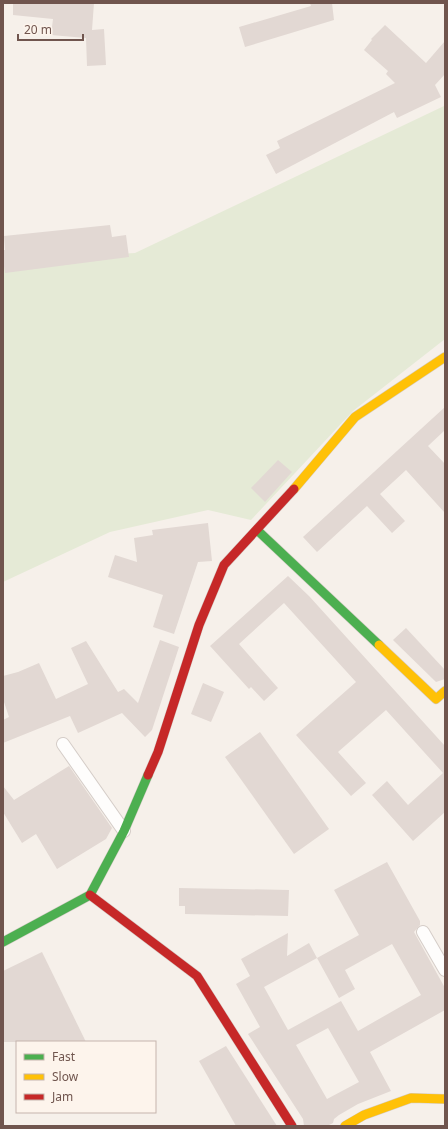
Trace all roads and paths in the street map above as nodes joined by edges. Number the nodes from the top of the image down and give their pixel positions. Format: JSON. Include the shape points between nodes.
{"nodes":[{"id":1,"x":445,"y":357,"type":"edge"},
{"id":2,"x":257,"y":530,"type":"junction"},
{"id":3,"x":445,"y":691,"type":"edge"},
{"id":4,"x":63,"y":744,"type":"dead end"},
{"id":5,"x":124,"y":831,"type":"junction"},
{"id":6,"x":90,"y":895,"type":"junction"},
{"id":7,"x":423,"y":932,"type":"dead end"},
{"id":8,"x":3,"y":942,"type":"edge"},
{"id":9,"x":445,"y":970,"type":"edge"},
{"id":10,"x":445,"y":1099,"type":"edge"},
{"id":11,"x":292,"y":1126,"type":"edge"},
{"id":12,"x":345,"y":1126,"type":"edge"}],
"edges":[{"from":1,"to":2,"type":"street","via":[[355,417]]},
{"from":2,"to":3,"type":"street","via":[[436,699]]},
{"from":2,"to":5,"type":"street","via":[[224,565],[199,625],[158,752]]},
{"from":4,"to":5,"type":"lane"},
{"from":5,"to":6,"type":"street"},
{"from":6,"to":8,"type":"street"},
{"from":6,"to":11,"type":"street","via":[[197,976]]},
{"from":7,"to":9,"type":"lane"},
{"from":10,"to":12,"type":"street","via":[[411,1098],[364,1115]]}]}
